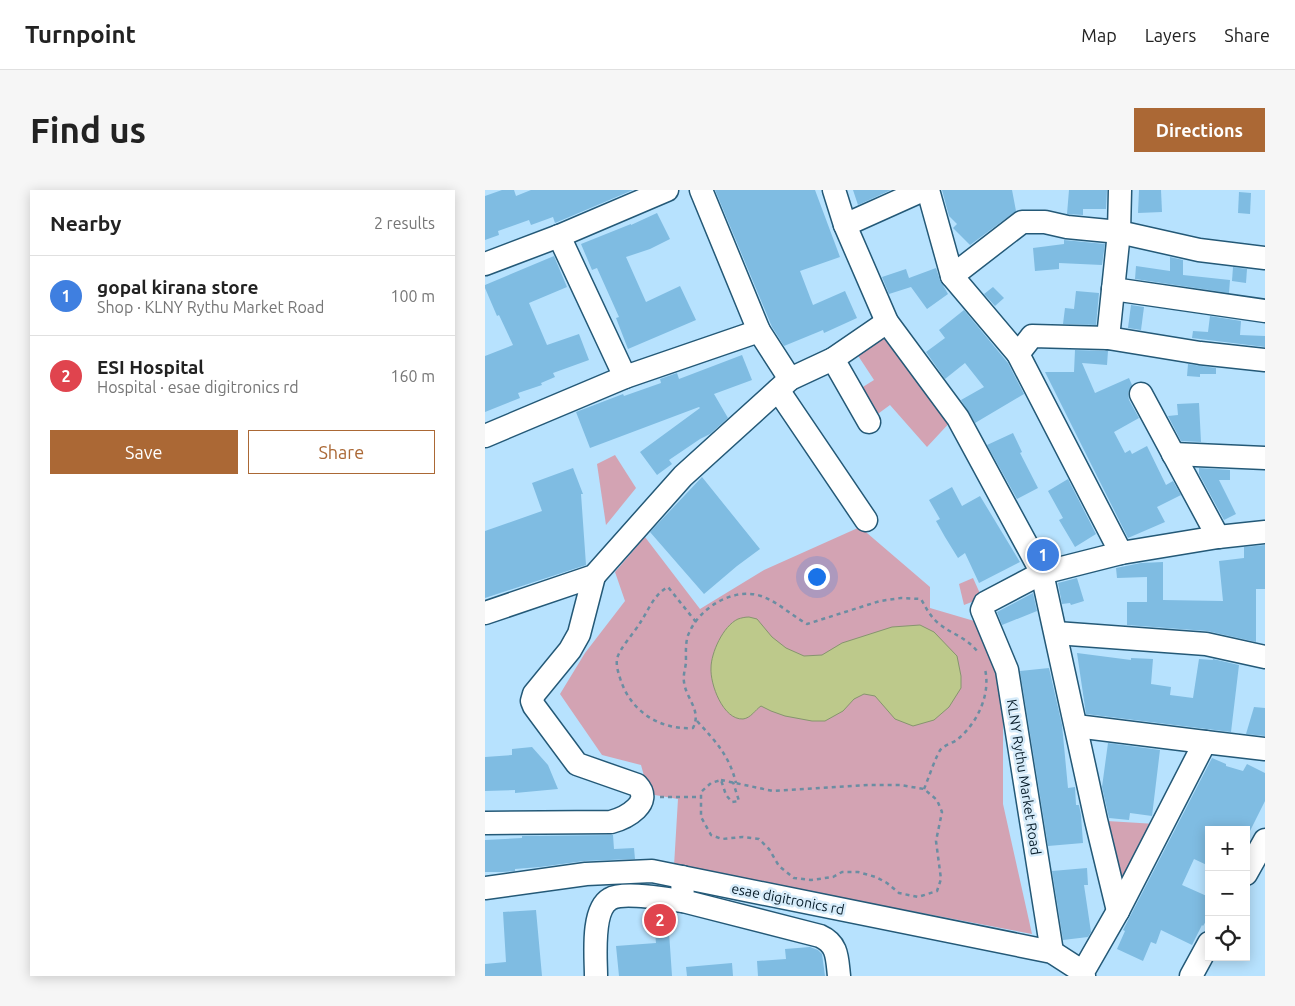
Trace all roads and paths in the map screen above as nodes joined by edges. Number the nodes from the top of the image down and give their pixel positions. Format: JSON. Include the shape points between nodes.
{"nodes":[{"id":1,"x":667,"y":190,"type":"edge"},
{"id":2,"x":701,"y":190,"type":"edge"},
{"id":3,"x":834,"y":190,"type":"edge"},
{"id":4,"x":923,"y":190,"type":"edge"},
{"id":5,"x":928,"y":190,"type":"edge"},
{"id":6,"x":1120,"y":190,"type":"edge"},
{"id":7,"x":845,"y":225,"type":"junction"},
{"id":8,"x":1119,"y":232,"type":"junction"},
{"id":9,"x":559,"y":236,"type":"junction"},
{"id":10,"x":1265,"y":258,"type":"edge"},
{"id":11,"x":485,"y":264,"type":"edge"},
{"id":12,"x":952,"y":276,"type":"junction"},
{"id":13,"x":1113,"y":290,"type":"junction"},
{"id":14,"x":1265,"y":312,"type":"edge"},
{"id":15,"x":887,"y":322,"type":"junction"},
{"id":16,"x":759,"y":331,"type":"junction"},
{"id":17,"x":1108,"y":338,"type":"junction"},
{"id":18,"x":1018,"y":354,"type":"junction"},
{"id":19,"x":833,"y":359,"type":"junction"},
{"id":20,"x":1265,"y":360,"type":"edge"},
{"id":21,"x":625,"y":377,"type":"junction"},
{"id":22,"x":784,"y":384,"type":"junction"},
{"id":23,"x":1141,"y":394,"type":"dead end"},
{"id":24,"x":869,"y":422,"type":"dead end"},
{"id":25,"x":485,"y":436,"type":"edge"},
{"id":26,"x":1173,"y":454,"type":"junction"},
{"id":27,"x":1265,"y":458,"type":"edge"},
{"id":28,"x":867,"y":520,"type":"dead end"},
{"id":29,"x":1265,"y":532,"type":"edge"},
{"id":30,"x":1218,"y":537,"type":"junction"},
{"id":31,"x":1121,"y":553,"type":"junction"},
{"id":32,"x":1042,"y":573,"type":"junction"},
{"id":33,"x":594,"y":576,"type":"junction"},
{"id":34,"x":485,"y":613,"type":"edge"},
{"id":35,"x":696,"y":622,"type":"junction"},
{"id":36,"x":1056,"y":633,"type":"junction"},
{"id":37,"x":1265,"y":657,"type":"edge"},
{"id":38,"x":982,"y":658,"type":"dead end"},
{"id":39,"x":984,"y":664,"type":"dead end"},
{"id":40,"x":697,"y":721,"type":"junction"},
{"id":41,"x":1076,"y":726,"type":"junction"},
{"id":42,"x":1205,"y":742,"type":"junction"},
{"id":43,"x":1265,"y":749,"type":"edge"},
{"id":44,"x":721,"y":780,"type":"junction"},
{"id":45,"x":734,"y":783,"type":"junction"},
{"id":46,"x":924,"y":789,"type":"junction"},
{"id":47,"x":643,"y":796,"type":"junction"},
{"id":48,"x":701,"y":797,"type":"junction"},
{"id":49,"x":485,"y":823,"type":"edge"},
{"id":50,"x":1265,"y":840,"type":"edge"},
{"id":51,"x":1248,"y":871,"type":"edge"},
{"id":52,"x":681,"y":877,"type":"junction"},
{"id":53,"x":485,"y":888,"type":"edge"},
{"id":54,"x":683,"y":901,"type":"junction"},
{"id":55,"x":1118,"y":911,"type":"junction"},
{"id":56,"x":1205,"y":950,"type":"edge"},
{"id":57,"x":1052,"y":952,"type":"junction"},
{"id":58,"x":1084,"y":974,"type":"edge"},
{"id":59,"x":596,"y":976,"type":"edge"},
{"id":60,"x":839,"y":976,"type":"edge"},
{"id":61,"x":1191,"y":976,"type":"edge"}],
"edges":[{"from":1,"to":9,"type":"street"},
{"from":2,"to":16,"type":"street"},
{"from":3,"to":7,"type":"street"},
{"from":4,"to":7,"type":"street"},
{"from":5,"to":12,"type":"street"},
{"from":6,"to":8,"type":"street"},
{"from":7,"to":15,"type":"street"},
{"from":8,"to":10,"type":"street","via":[[1199,250]]},
{"from":8,"to":12,"type":"street","via":[[1022,222]]},
{"from":8,"to":13,"type":"street"},
{"from":9,"to":11,"type":"street"},
{"from":9,"to":21,"type":"street"},
{"from":12,"to":18,"type":"street"},
{"from":13,"to":14,"type":"street"},
{"from":13,"to":17,"type":"street"},
{"from":15,"to":19,"type":"street"},
{"from":15,"to":32,"type":"street","via":[[958,418]]},
{"from":16,"to":21,"type":"street"},
{"from":16,"to":22,"type":"street"},
{"from":17,"to":18,"type":"street","via":[[1032,336]]},
{"from":17,"to":20,"type":"street"},
{"from":18,"to":31,"type":"street"},
{"from":19,"to":22,"type":"street"},
{"from":19,"to":24,"type":"street"},
{"from":21,"to":25,"type":"street"},
{"from":22,"to":28,"type":"street"},
{"from":22,"to":33,"type":"street","via":[[683,476]]},
{"from":23,"to":26,"type":"street"},
{"from":26,"to":27,"type":"street"},
{"from":26,"to":30,"type":"street"},
{"from":29,"to":30,"type":"street"},
{"from":30,"to":31,"type":"street"},
{"from":31,"to":32,"type":"street"},
{"from":32,"to":36,"type":"street"},
{"from":32,"to":57,"type":"street","name":"KLNY Rythu Market Road","via":[[985,603],[982,610],[1007,670]]},
{"from":33,"to":34,"type":"street"},
{"from":33,"to":47,"type":"street","via":[[579,634],[532,701],[577,764],[637,785]]},
{"from":35,"to":38,"type":"path","via":[[703,612],[732,595],[761,596],[807,624],[880,601],[921,600],[938,623],[962,636]]},
{"from":35,"to":40,"type":"path","via":[[688,634],[683,680]]},
{"from":35,"to":40,"type":"path","via":[[668,587],[663,590],[617,658],[617,670],[632,704],[649,718],[682,729],[693,728]]},
{"from":36,"to":37,"type":"street","via":[[1206,644]]},
{"from":36,"to":41,"type":"street"},
{"from":39,"to":46,"type":"path","via":[[987,678],[979,712],[957,739],[941,749]]},
{"from":40,"to":45,"type":"path","via":[[723,751],[733,768]]},
{"from":41,"to":42,"type":"street"},
{"from":41,"to":55,"type":"street"},
{"from":42,"to":43,"type":"street"},
{"from":42,"to":55,"type":"street"},
{"from":44,"to":45,"type":"path"},
{"from":44,"to":45,"type":"path","via":[[732,802],[739,801]]},
{"from":44,"to":48,"type":"path","via":[[711,783],[701,792]]},
{"from":45,"to":46,"type":"path","via":[[773,791],[868,785]]},
{"from":46,"to":48,"type":"path","via":[[937,800],[942,812],[936,841],[941,879],[937,891],[918,897],[899,894],[887,882],[858,872],[842,872],[833,877],[811,880],[794,878],[779,866],[759,839],[722,839],[711,835],[701,817]]},
{"from":47,"to":48,"type":"path"},
{"from":47,"to":49,"type":"street","via":[[634,812],[611,822]]},
{"from":50,"to":51,"type":"street"},
{"from":52,"to":53,"type":"street","name":"esae digitronics rd","via":[[652,871],[586,874]]},
{"from":52,"to":54,"type":"street"},
{"from":52,"to":57,"type":"street","name":"esae digitronics rd"},
{"from":54,"to":59,"type":"street","via":[[633,895],[611,898],[602,907],[598,918]]},
{"from":54,"to":60,"type":"street","via":[[829,940],[835,950]]},
{"from":55,"to":58,"type":"street"},
{"from":56,"to":61,"type":"street"},
{"from":57,"to":58,"type":"street","name":"esae digitronics rd"}]}
